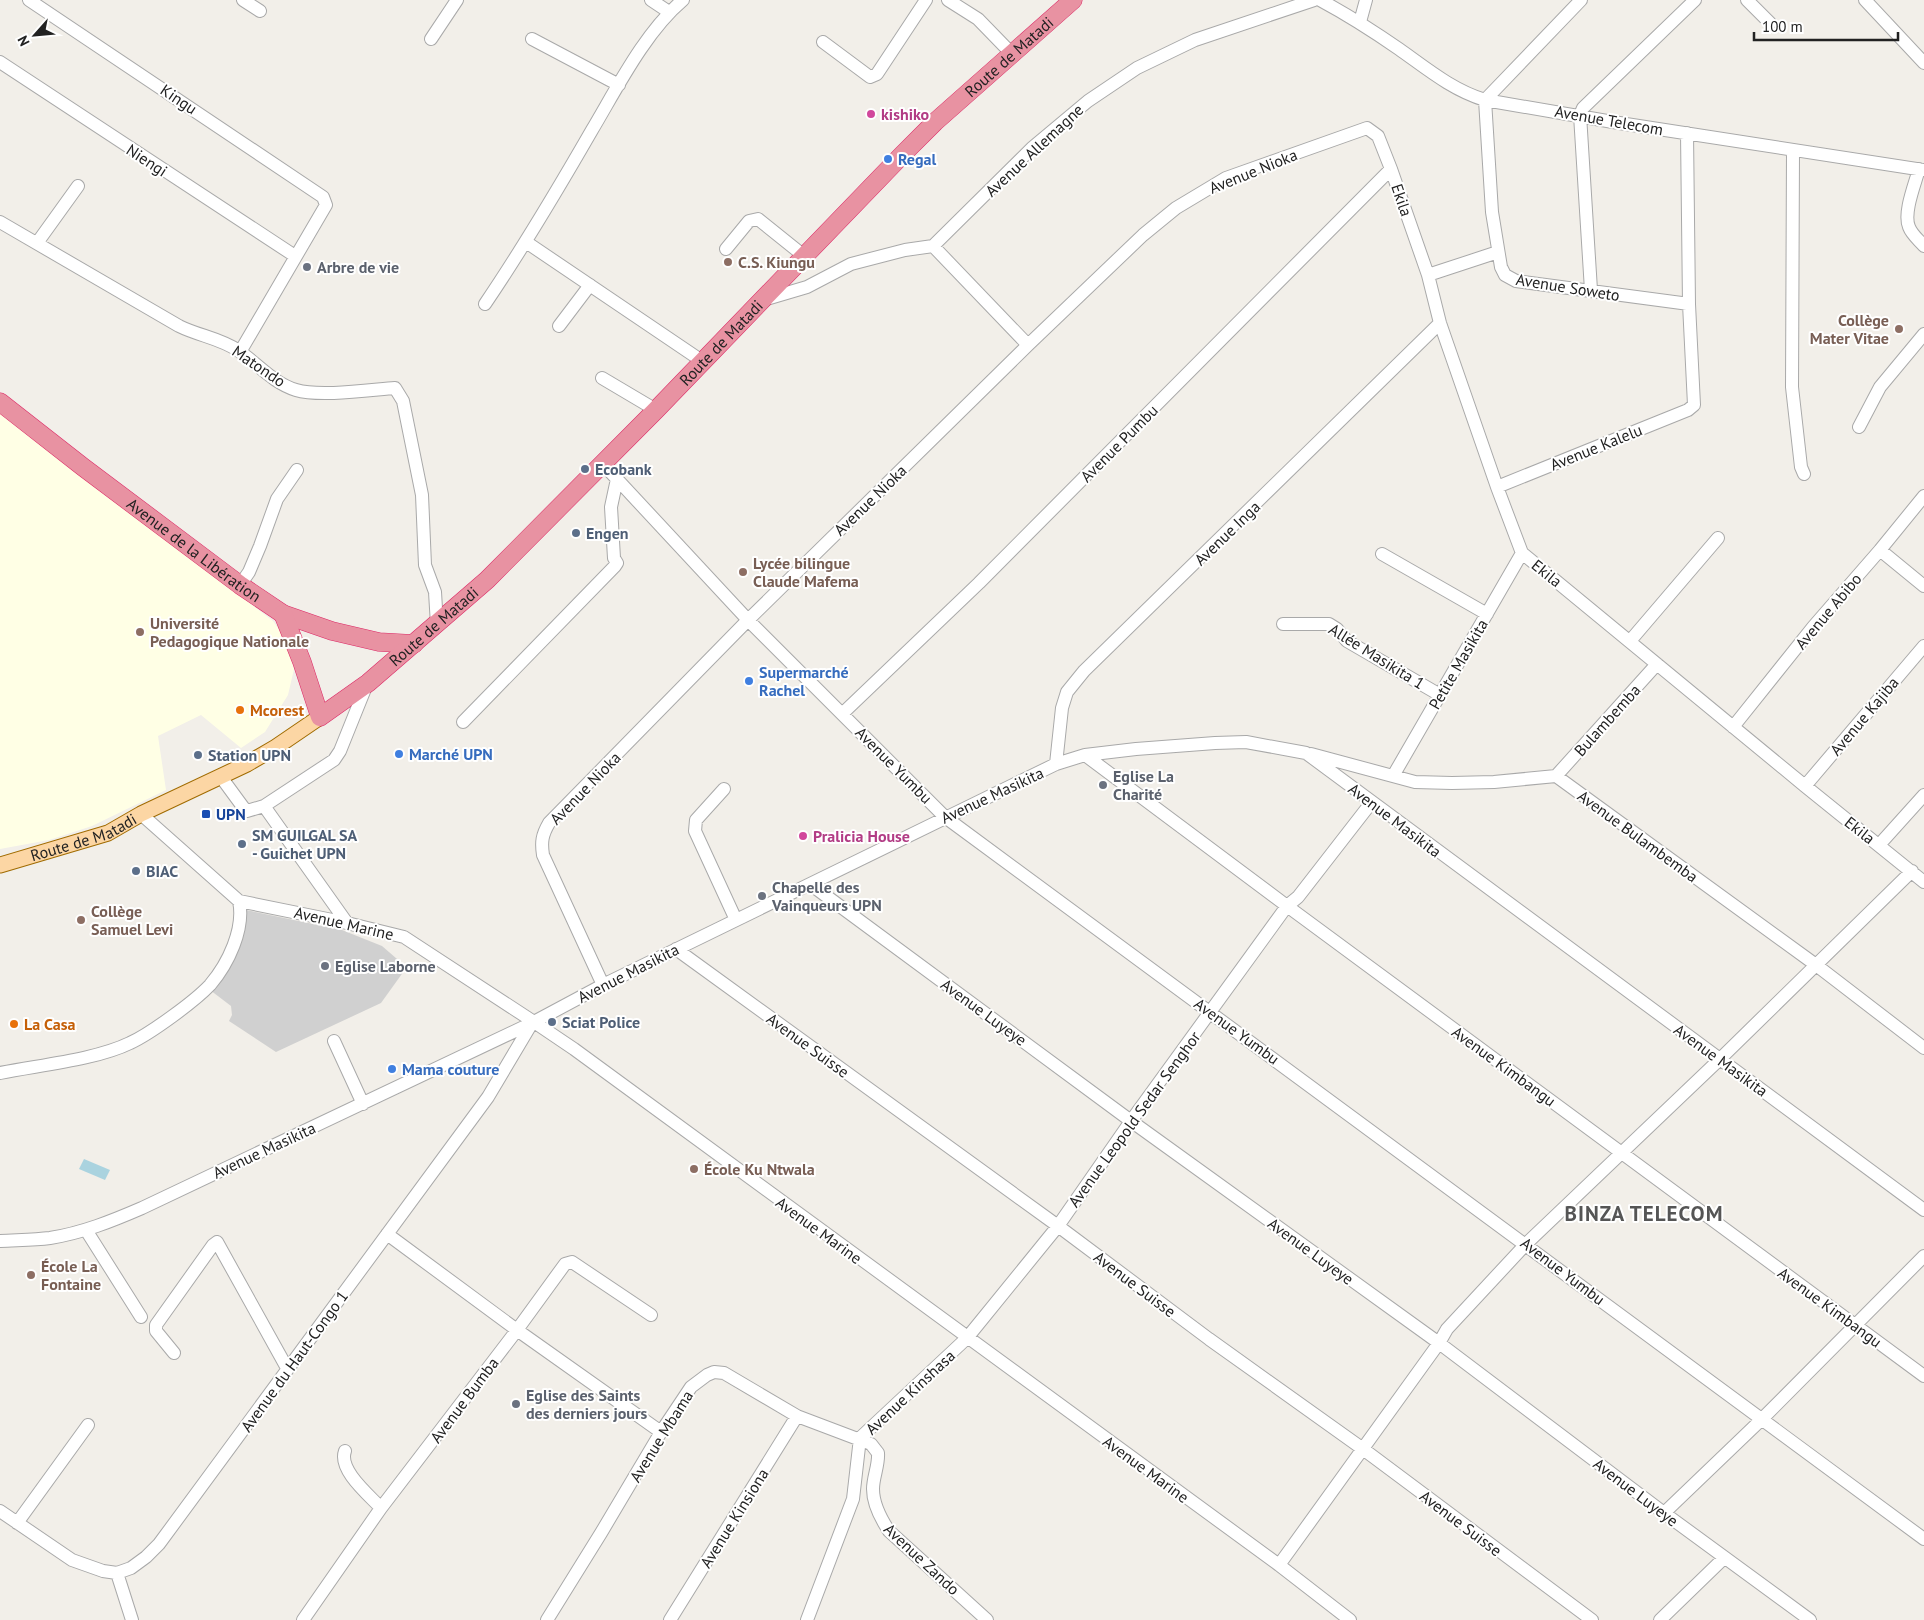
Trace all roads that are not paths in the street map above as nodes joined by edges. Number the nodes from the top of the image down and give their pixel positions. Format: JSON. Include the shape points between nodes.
{"nodes":[{"id":1,"x":29,"y":0,"type":"edge"},
{"id":2,"x":243,"y":0,"type":"edge"},
{"id":3,"x":457,"y":0,"type":"edge"},
{"id":4,"x":651,"y":0,"type":"edge"},
{"id":5,"x":683,"y":0,"type":"edge"},
{"id":6,"x":926,"y":0,"type":"edge"},
{"id":7,"x":948,"y":0,"type":"edge"},
{"id":8,"x":1073,"y":0,"type":"edge"},
{"id":9,"x":1314,"y":0,"type":"edge"},
{"id":10,"x":1320,"y":0,"type":"edge"},
{"id":11,"x":1366,"y":0,"type":"edge"},
{"id":12,"x":1581,"y":0,"type":"edge"},
{"id":13,"x":1695,"y":0,"type":"edge"},
{"id":14,"x":1747,"y":0,"type":"edge"},
{"id":15,"x":1865,"y":0,"type":"edge"},
{"id":16,"x":260,"y":11,"type":"dead end"},
{"id":17,"x":669,"y":12,"type":"junction"},
{"id":18,"x":1360,"y":22,"type":"junction"},
{"id":19,"x":1770,"y":23,"type":"dead end"},
{"id":20,"x":431,"y":39,"type":"dead end"},
{"id":21,"x":532,"y":39,"type":"dead end"},
{"id":22,"x":823,"y":42,"type":"dead end"},
{"id":23,"x":1012,"y":54,"type":"junction"},
{"id":24,"x":0,"y":62,"type":"edge"},
{"id":25,"x":1924,"y":63,"type":"edge"},
{"id":26,"x":619,"y":85,"type":"junction"},
{"id":27,"x":1485,"y":100,"type":"junction"},
{"id":28,"x":1580,"y":115,"type":"junction"},
{"id":29,"x":1367,"y":128,"type":"joint"},
{"id":30,"x":1687,"y":133,"type":"junction"},
{"id":31,"x":1793,"y":151,"type":"junction"},
{"id":32,"x":1391,"y":169,"type":"junction"},
{"id":33,"x":1921,"y":170,"type":"edge"},
{"id":34,"x":78,"y":186,"type":"dead end"},
{"id":35,"x":0,"y":222,"type":"edge"},
{"id":36,"x":526,"y":242,"type":"junction"},
{"id":37,"x":37,"y":243,"type":"junction"},
{"id":38,"x":933,"y":246,"type":"junction"},
{"id":39,"x":1924,"y":246,"type":"edge"},
{"id":40,"x":726,"y":249,"type":"dead end"},
{"id":41,"x":1498,"y":252,"type":"junction"},
{"id":42,"x":295,"y":256,"type":"junction"},
{"id":43,"x":804,"y":256,"type":"junction"},
{"id":44,"x":1428,"y":275,"type":"junction"},
{"id":45,"x":590,"y":285,"type":"junction"},
{"id":46,"x":1591,"y":290,"type":"junction"},
{"id":47,"x":760,"y":301,"type":"junction"},
{"id":48,"x":485,"y":304,"type":"dead end"},
{"id":49,"x":1689,"y":304,"type":"junction"},
{"id":50,"x":1440,"y":323,"type":"junction"},
{"id":51,"x":558,"y":326,"type":"dead end"},
{"id":52,"x":1924,"y":334,"type":"edge"},
{"id":53,"x":1028,"y":345,"type":"junction"},
{"id":54,"x":240,"y":352,"type":"junction"},
{"id":55,"x":702,"y":361,"type":"junction"},
{"id":56,"x":602,"y":378,"type":"dead end"},
{"id":57,"x":0,"y":402,"type":"edge"},
{"id":58,"x":656,"y":410,"type":"junction"},
{"id":59,"x":1859,"y":427,"type":"dead end"},
{"id":60,"x":602,"y":464,"type":"junction"},
{"id":61,"x":296,"y":470,"type":"dead end"},
{"id":62,"x":1804,"y":474,"type":"dead end"},
{"id":63,"x":617,"y":479,"type":"junction"},
{"id":64,"x":1497,"y":487,"type":"junction"},
{"id":65,"x":1924,"y":496,"type":"edge"},
{"id":66,"x":1718,"y":538,"type":"dead end"},
{"id":67,"x":1880,"y":550,"type":"junction"},
{"id":68,"x":1522,"y":553,"type":"junction"},
{"id":69,"x":1382,"y":554,"type":"dead end"},
{"id":70,"x":240,"y":585,"type":"junction"},
{"id":71,"x":1924,"y":586,"type":"edge"},
{"id":72,"x":283,"y":614,"type":"junction"},
{"id":73,"x":1487,"y":614,"type":"junction"},
{"id":74,"x":748,"y":620,"type":"junction"},
{"id":75,"x":1283,"y":624,"type":"dead end"},
{"id":76,"x":437,"y":625,"type":"junction"},
{"id":77,"x":1630,"y":641,"type":"junction"},
{"id":78,"x":414,"y":644,"type":"junction"},
{"id":79,"x":1924,"y":646,"type":"edge"},
{"id":80,"x":1657,"y":664,"type":"junction"},
{"id":81,"x":368,"y":683,"type":"junction"},
{"id":82,"x":1440,"y":695,"type":"junction"},
{"id":83,"x":843,"y":713,"type":"junction"},
{"id":84,"x":320,"y":717,"type":"junction"},
{"id":85,"x":463,"y":722,"type":"dead end"},
{"id":86,"x":1732,"y":727,"type":"junction"},
{"id":87,"x":1306,"y":753,"type":"junction"},
{"id":88,"x":1085,"y":755,"type":"junction"},
{"id":89,"x":1056,"y":764,"type":"junction"},
{"id":90,"x":1393,"y":776,"type":"junction"},
{"id":91,"x":1556,"y":776,"type":"junction"},
{"id":92,"x":222,"y":777,"type":"junction"},
{"id":93,"x":1805,"y":786,"type":"junction"},
{"id":94,"x":724,"y":789,"type":"dead end"},
{"id":95,"x":1924,"y":795,"type":"edge"},
{"id":96,"x":1371,"y":803,"type":"junction"},
{"id":97,"x":264,"y":806,"type":"junction"},
{"id":98,"x":141,"y":814,"type":"junction"},
{"id":99,"x":946,"y":817,"type":"junction"},
{"id":100,"x":1879,"y":845,"type":"junction"},
{"id":101,"x":0,"y":865,"type":"edge"},
{"id":102,"x":1912,"y":871,"type":"junction"},
{"id":103,"x":1924,"y":882,"type":"edge"},
{"id":104,"x":810,"y":884,"type":"junction"},
{"id":105,"x":239,"y":901,"type":"junction"},
{"id":106,"x":1287,"y":906,"type":"junction"},
{"id":107,"x":736,"y":920,"type":"junction"},
{"id":108,"x":347,"y":923,"type":"junction"},
{"id":109,"x":676,"y":949,"type":"junction"},
{"id":110,"x":1816,"y":965,"type":"junction"},
{"id":111,"x":602,"y":985,"type":"junction"},
{"id":112,"x":1211,"y":1012,"type":"junction"},
{"id":113,"x":533,"y":1023,"type":"junction"},
{"id":114,"x":334,"y":1041,"type":"dead end"},
{"id":115,"x":1924,"y":1048,"type":"edge"},
{"id":116,"x":1720,"y":1059,"type":"junction"},
{"id":117,"x":0,"y":1073,"type":"edge"},
{"id":118,"x":363,"y":1104,"type":"junction"},
{"id":119,"x":1131,"y":1121,"type":"junction"},
{"id":120,"x":1622,"y":1153,"type":"junction"},
{"id":121,"x":1924,"y":1210,"type":"edge"},
{"id":122,"x":1058,"y":1226,"type":"junction"},
{"id":123,"x":86,"y":1230,"type":"junction"},
{"id":124,"x":386,"y":1234,"type":"junction"},
{"id":125,"x":0,"y":1240,"type":"edge"},
{"id":126,"x":1526,"y":1244,"type":"junction"},
{"id":127,"x":1924,"y":1256,"type":"edge"},
{"id":128,"x":651,"y":1315,"type":"dead end"},
{"id":129,"x":141,"y":1317,"type":"dead end"},
{"id":130,"x":1855,"y":1326,"type":"junction"},
{"id":131,"x":517,"y":1330,"type":"junction"},
{"id":132,"x":967,"y":1338,"type":"junction"},
{"id":133,"x":1439,"y":1343,"type":"junction"},
{"id":134,"x":174,"y":1353,"type":"dead end"},
{"id":135,"x":287,"y":1368,"type":"junction"},
{"id":136,"x":1924,"y":1376,"type":"edge"},
{"id":137,"x":797,"y":1416,"type":"junction"},
{"id":138,"x":1762,"y":1419,"type":"junction"},
{"id":139,"x":88,"y":1425,"type":"dead end"},
{"id":140,"x":661,"y":1432,"type":"junction"},
{"id":141,"x":860,"y":1438,"type":"junction"},
{"id":142,"x":1364,"y":1449,"type":"junction"},
{"id":143,"x":345,"y":1451,"type":"dead end"},
{"id":144,"x":382,"y":1508,"type":"junction"},
{"id":145,"x":0,"y":1511,"type":"edge"},
{"id":146,"x":1664,"y":1514,"type":"junction"},
{"id":147,"x":17,"y":1523,"type":"junction"},
{"id":148,"x":1924,"y":1539,"type":"edge"},
{"id":149,"x":1724,"y":1558,"type":"junction"},
{"id":150,"x":1279,"y":1565,"type":"junction"},
{"id":151,"x":117,"y":1573,"type":"junction"},
{"id":152,"x":132,"y":1620,"type":"edge"},
{"id":153,"x":303,"y":1620,"type":"edge"},
{"id":154,"x":547,"y":1620,"type":"edge"},
{"id":155,"x":670,"y":1620,"type":"edge"},
{"id":156,"x":808,"y":1620,"type":"edge"},
{"id":157,"x":987,"y":1620,"type":"edge"},
{"id":158,"x":1350,"y":1620,"type":"edge"},
{"id":159,"x":1592,"y":1620,"type":"edge"},
{"id":160,"x":1660,"y":1620,"type":"edge"},
{"id":161,"x":1810,"y":1620,"type":"edge"}],
"edges":[{"from":1,"to":42,"type":"street","name":"Kingu","via":[[323,197],[326,205]]},
{"from":2,"to":16,"type":"street"},
{"from":3,"to":20,"type":"street"},
{"from":4,"to":17,"type":"street"},
{"from":5,"to":17,"type":"street"},
{"from":6,"to":22,"type":"street","via":[[878,74],[870,76]]},
{"from":7,"to":23,"type":"street","via":[[978,19]]},
{"from":8,"to":23,"type":"highway","name":"Route de Matadi"},
{"from":9,"to":38,"type":"street","name":"Avenue Allemagne","via":[[1195,40],[1137,68],[1088,101],[1033,148]]},
{"from":10,"to":18,"type":"street","name":"Avenue Telecom"},
{"from":11,"to":18,"type":"street"},
{"from":12,"to":27,"type":"street"},
{"from":13,"to":28,"type":"street","via":[[1583,108]]},
{"from":14,"to":19,"type":"street"},
{"from":15,"to":25,"type":"street"},
{"from":17,"to":26,"type":"street"},
{"from":18,"to":27,"type":"street","name":"Avenue Telecom","via":[[1438,78]]},
{"from":21,"to":26,"type":"street"},
{"from":23,"to":43,"type":"highway","name":"Route de Matadi","via":[[935,122]]},
{"from":24,"to":42,"type":"street","name":"Niengi"},
{"from":26,"to":36,"type":"street"},
{"from":27,"to":28,"type":"street","name":"Avenue Telecom"},
{"from":27,"to":41,"type":"street","name":"Avenue Soweto","via":[[1492,212]]},
{"from":28,"to":30,"type":"street","name":"Avenue Telecom"},
{"from":28,"to":46,"type":"street"},
{"from":29,"to":32,"type":"street","name":"Ekila","via":[[1378,136]]},
{"from":29,"to":53,"type":"street","name":"Avenue Nioka","via":[[1226,178],[1197,194],[1144,235]]},
{"from":30,"to":31,"type":"street","name":"Avenue Telecom"},
{"from":30,"to":49,"type":"street"},
{"from":31,"to":33,"type":"street","name":"Avenue Telecom"},
{"from":31,"to":62,"type":"street","via":[[1792,386]]},
{"from":32,"to":44,"type":"street","name":"Ekila"},
{"from":32,"to":83,"type":"street","name":"Avenue Pumbu","via":[[979,583]]},
{"from":33,"to":39,"type":"street","via":[[1907,215],[1912,233]]},
{"from":34,"to":37,"type":"street"},
{"from":35,"to":37,"type":"street","name":"Matondo"},
{"from":36,"to":45,"type":"street"},
{"from":36,"to":48,"type":"street"},
{"from":37,"to":54,"type":"street","name":"Matondo","via":[[190,332],[221,341]]},
{"from":38,"to":47,"type":"street","via":[[851,264],[807,287]]},
{"from":38,"to":53,"type":"street"},
{"from":40,"to":43,"type":"street","via":[[749,221],[758,219]]},
{"from":41,"to":44,"type":"street"},
{"from":41,"to":46,"type":"street","name":"Avenue Soweto","via":[[1505,275],[1516,281]]},
{"from":42,"to":54,"type":"street"},
{"from":43,"to":47,"type":"highway","name":"Route de Matadi"},
{"from":44,"to":50,"type":"street","name":"Ekila"},
{"from":45,"to":51,"type":"street"},
{"from":45,"to":55,"type":"street"},
{"from":46,"to":49,"type":"street","name":"Avenue Soweto"},
{"from":47,"to":55,"type":"highway","name":"Route de Matadi"},
{"from":49,"to":64,"type":"street","name":"Avenue Kalelu","via":[[1694,405]]},
{"from":50,"to":64,"type":"street","name":"Ekila"},
{"from":50,"to":89,"type":"street","name":"Avenue Inga","via":[[1084,671],[1067,692]]},
{"from":52,"to":59,"type":"street","via":[[1880,387]]},
{"from":53,"to":74,"type":"street","name":"Avenue Nioka"},
{"from":54,"to":76,"type":"street","name":"Matondo","via":[[279,382],[310,393],[395,388],[403,401],[422,495],[425,565],[435,592]]},
{"from":55,"to":58,"type":"highway","name":"Route de Matadi"},
{"from":56,"to":58,"type":"street"},
{"from":57,"to":70,"type":"highway","name":"Avenue de la Libération"},
{"from":58,"to":60,"type":"highway","name":"Route de Matadi"},
{"from":60,"to":63,"type":"street","name":"Avenue Yumbu"},
{"from":60,"to":76,"type":"highway","name":"Route de Matadi","via":[[487,580]]},
{"from":61,"to":70,"type":"street","via":[[277,499],[249,572]]},
{"from":63,"to":74,"type":"street","name":"Avenue Yumbu"},
{"from":63,"to":85,"type":"street","via":[[611,507],[617,563]]},
{"from":64,"to":68,"type":"street","name":"Ekila"},
{"from":65,"to":67,"type":"street","name":"Avenue Abibo"},
{"from":66,"to":77,"type":"street"},
{"from":67,"to":71,"type":"street"},
{"from":67,"to":86,"type":"street","name":"Avenue Abibo"},
{"from":68,"to":73,"type":"street","name":"Petite Masikita"},
{"from":68,"to":77,"type":"street","name":"Ekila"},
{"from":69,"to":73,"type":"street"},
{"from":70,"to":72,"type":"highway","name":"Avenue de la Libération"},
{"from":72,"to":78,"type":"highway","name":"Avenue de la Libération","via":[[379,642]]},
{"from":72,"to":84,"type":"highway"},
{"from":73,"to":82,"type":"street","name":"Petite Masikita"},
{"from":74,"to":83,"type":"street","name":"Avenue Yumbu"},
{"from":74,"to":111,"type":"street","name":"Avenue Nioka","via":[[549,823],[543,833],[543,855]]},
{"from":75,"to":82,"type":"street","name":"Allée Masikita 1","via":[[1329,624],[1347,641]]},
{"from":76,"to":78,"type":"highway","name":"Route de Matadi"},
{"from":77,"to":80,"type":"street","name":"Ekila"},
{"from":78,"to":81,"type":"highway","name":"Route de Matadi"},
{"from":79,"to":93,"type":"street","name":"Avenue Kajiba"},
{"from":80,"to":86,"type":"street","name":"Ekila"},
{"from":80,"to":91,"type":"street","name":"Bulambemba"},
{"from":81,"to":84,"type":"highway","name":"Route de Matadi"},
{"from":81,"to":97,"type":"street","via":[[334,760]]},
{"from":82,"to":90,"type":"street","name":"Petite Masikita"},
{"from":83,"to":99,"type":"street","name":"Avenue Yumbu"},
{"from":84,"to":92,"type":"main road","name":"Route de Matadi","via":[[276,747]]},
{"from":86,"to":93,"type":"street","name":"Ekila"},
{"from":87,"to":88,"type":"street","name":"Avenue Masikita","via":[[1246,742],[1136,748]]},
{"from":87,"to":90,"type":"street"},
{"from":87,"to":96,"type":"street","name":"Avenue Masikita"},
{"from":88,"to":89,"type":"street","name":"Avenue Masikita"},
{"from":88,"to":106,"type":"street","name":"Avenue Kimbangu"},
{"from":89,"to":99,"type":"street","name":"Avenue Masikita"},
{"from":90,"to":91,"type":"street","via":[[1415,782],[1452,783]]},
{"from":91,"to":110,"type":"street","name":"Avenue Bulambemba"},
{"from":92,"to":97,"type":"street","via":[[247,811]]},
{"from":92,"to":98,"type":"main road","name":"Route de Matadi"},
{"from":93,"to":100,"type":"street","name":"Ekila"},
{"from":94,"to":107,"type":"street","via":[[696,820],[695,831]]},
{"from":95,"to":100,"type":"street"},
{"from":96,"to":106,"type":"street","name":"Avenue Leopold Sedar Senghor","via":[[1298,898]]},
{"from":96,"to":116,"type":"street","name":"Avenue Masikita"},
{"from":97,"to":108,"type":"street"},
{"from":98,"to":101,"type":"main road","name":"Route de Matadi","via":[[108,833]]},
{"from":98,"to":105,"type":"street"},
{"from":99,"to":104,"type":"street","name":"Avenue Masikita"},
{"from":99,"to":112,"type":"street","name":"Avenue Yumbu"},
{"from":100,"to":102,"type":"street","name":"Ekila"},
{"from":102,"to":103,"type":"street","name":"Ekila"},
{"from":102,"to":110,"type":"street"},
{"from":104,"to":107,"type":"street","name":"Avenue Masikita"},
{"from":104,"to":119,"type":"street","name":"Avenue Luyeye"},
{"from":105,"to":108,"type":"street","name":"Avenue Marine"},
{"from":105,"to":117,"type":"street","via":[[241,910],[236,933],[224,964],[209,985],[167,1020],[130,1043],[91,1056]]},
{"from":106,"to":112,"type":"street","name":"Avenue Leopold Sedar Senghor"},
{"from":106,"to":120,"type":"street","name":"Avenue Kimbangu"},
{"from":107,"to":109,"type":"street","name":"Avenue Masikita"},
{"from":108,"to":113,"type":"street","name":"Avenue Marine","via":[[404,937]]},
{"from":109,"to":111,"type":"street","name":"Avenue Masikita"},
{"from":109,"to":122,"type":"street","name":"Avenue Suisse"},
{"from":110,"to":115,"type":"street","name":"Avenue Bulambemba"},
{"from":110,"to":116,"type":"street"},
{"from":111,"to":113,"type":"street","name":"Avenue Masikita"},
{"from":112,"to":119,"type":"street","name":"Avenue Leopold Sedar Senghor"},
{"from":112,"to":126,"type":"street","name":"Avenue Yumbu"},
{"from":113,"to":118,"type":"street","name":"Avenue Masikita"},
{"from":113,"to":124,"type":"street","name":"Avenue du Haut-Congo 1","via":[[488,1097]]},
{"from":113,"to":132,"type":"street","name":"Avenue Marine","via":[[574,1049]]},
{"from":114,"to":118,"type":"street"},
{"from":116,"to":120,"type":"street"},
{"from":116,"to":121,"type":"street","name":"Avenue Masikita"},
{"from":118,"to":123,"type":"street","name":"Avenue Masikita","via":[[142,1208]]},
{"from":119,"to":122,"type":"street","name":"Avenue Leopold Sedar Senghor"},
{"from":119,"to":133,"type":"street","name":"Avenue Luyeye"},
{"from":120,"to":126,"type":"street"},
{"from":120,"to":130,"type":"street","name":"Avenue Kimbangu"},
{"from":122,"to":132,"type":"street","name":"Avenue Leopold Sedar Senghor"},
{"from":122,"to":142,"type":"street","name":"Avenue Suisse"},
{"from":123,"to":125,"type":"street","name":"Avenue Masikita","via":[[49,1238]]},
{"from":123,"to":129,"type":"street"},
{"from":124,"to":131,"type":"street"},
{"from":124,"to":135,"type":"street","name":"Avenue du Haut-Congo 1"},
{"from":126,"to":133,"type":"street","via":[[1447,1328]]},
{"from":126,"to":138,"type":"street","name":"Avenue Yumbu"},
{"from":127,"to":130,"type":"street"},
{"from":128,"to":131,"type":"street","name":"Avenue Bumba","via":[[569,1262],[562,1267]]},
{"from":130,"to":136,"type":"street","name":"Avenue Kimbangu"},
{"from":130,"to":138,"type":"street"},
{"from":131,"to":140,"type":"street"},
{"from":131,"to":144,"type":"street","name":"Avenue Bumba"},
{"from":132,"to":141,"type":"street","name":"Avenue Kinshasa"},
{"from":132,"to":150,"type":"street","name":"Avenue Marine"},
{"from":133,"to":142,"type":"street"},
{"from":133,"to":146,"type":"street","name":"Avenue Luyeye"},
{"from":134,"to":135,"type":"street","via":[[156,1331],[156,1325],[217,1242]]},
{"from":135,"to":151,"type":"street","name":"Avenue du Haut-Congo 1","via":[[159,1544],[131,1568]]},
{"from":137,"to":140,"type":"street","name":"Avenue Mbama","via":[[724,1373],[714,1372],[691,1387]]},
{"from":137,"to":141,"type":"street","name":"Avenue Mbama"},
{"from":137,"to":155,"type":"street","name":"Avenue Kinsiona"},
{"from":138,"to":146,"type":"street"},
{"from":138,"to":148,"type":"street","name":"Avenue Yumbu"},
{"from":139,"to":147,"type":"street"},
{"from":140,"to":154,"type":"street","name":"Avenue Mbama"},
{"from":141,"to":156,"type":"street","name":"Avenue Kinshasa","via":[[854,1499]]},
{"from":141,"to":157,"type":"street","name":"Avenue Zando","via":[[878,1453],[873,1490],[878,1510],[889,1531]]},
{"from":142,"to":150,"type":"street"},
{"from":142,"to":159,"type":"street","name":"Avenue Suisse"},
{"from":143,"to":144,"type":"street","via":[[343,1457],[348,1471]]},
{"from":144,"to":153,"type":"street","name":"Avenue Bumba"},
{"from":145,"to":147,"type":"street"},
{"from":146,"to":149,"type":"street","name":"Avenue Luyeye"},
{"from":147,"to":151,"type":"street","via":[[72,1560]]},
{"from":149,"to":160,"type":"street"},
{"from":149,"to":161,"type":"street","name":"Avenue Luyeye"},
{"from":150,"to":158,"type":"street","name":"Avenue Marine"},
{"from":151,"to":152,"type":"street"}]}
